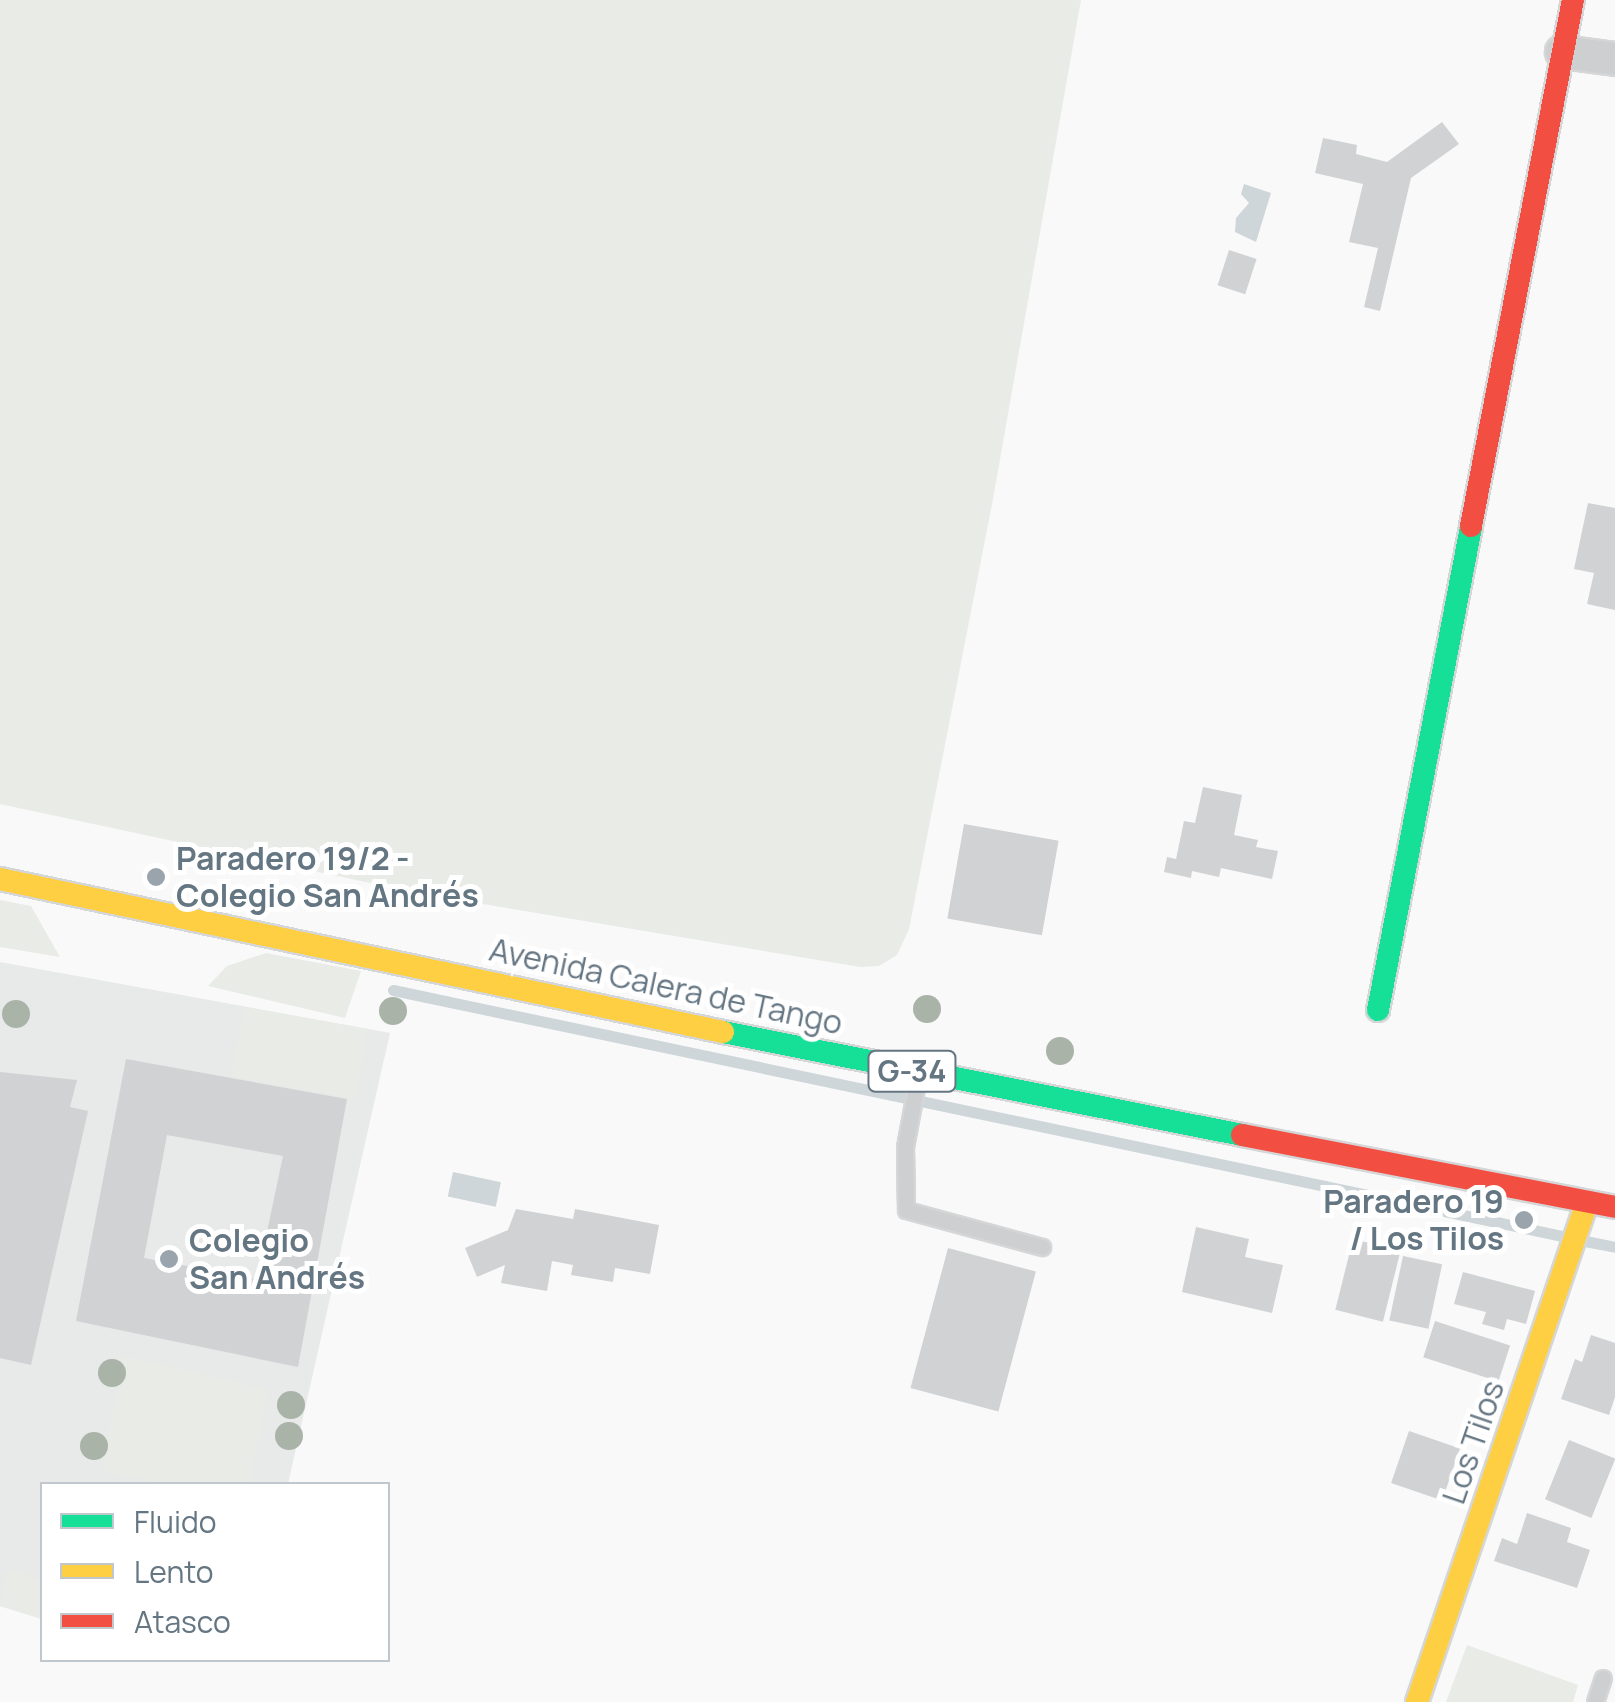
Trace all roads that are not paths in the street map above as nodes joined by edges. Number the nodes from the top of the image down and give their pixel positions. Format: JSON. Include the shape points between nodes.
{"nodes":[{"id":1,"x":1573,"y":0,"type":"edge"},
{"id":2,"x":1562,"y":52,"type":"junction"},
{"id":3,"x":1615,"y":58,"type":"edge"},
{"id":4,"x":0,"y":879,"type":"edge"},
{"id":5,"x":1378,"y":1010,"type":"dead end"},
{"id":6,"x":919,"y":1073,"type":"junction"},
{"id":7,"x":1587,"y":1202,"type":"junction"},
{"id":8,"x":1615,"y":1208,"type":"edge"},
{"id":9,"x":1042,"y":1247,"type":"dead end"},
{"id":10,"x":1604,"y":1678,"type":"dead end"},
{"id":11,"x":1417,"y":1702,"type":"edge"},
{"id":12,"x":1595,"y":1702,"type":"edge"}],
"edges":[{"from":1,"to":2,"type":"main road"},
{"from":2,"to":3,"type":"street"},
{"from":2,"to":5,"type":"main road"},
{"from":4,"to":6,"type":"main road","name":"Avenida Calera de Tango","number":"G-34"},
{"from":6,"to":7,"type":"main road","name":"Avenida Calera de Tango","number":"G-34"},
{"from":6,"to":9,"type":"lane","via":[[905,1147],[906,1210]]},
{"from":7,"to":8,"type":"main road","name":"Avenida Calera de Tango","number":"G-34"},
{"from":7,"to":11,"type":"main road","name":"Los Tilos"},
{"from":10,"to":12,"type":"lane"}]}
